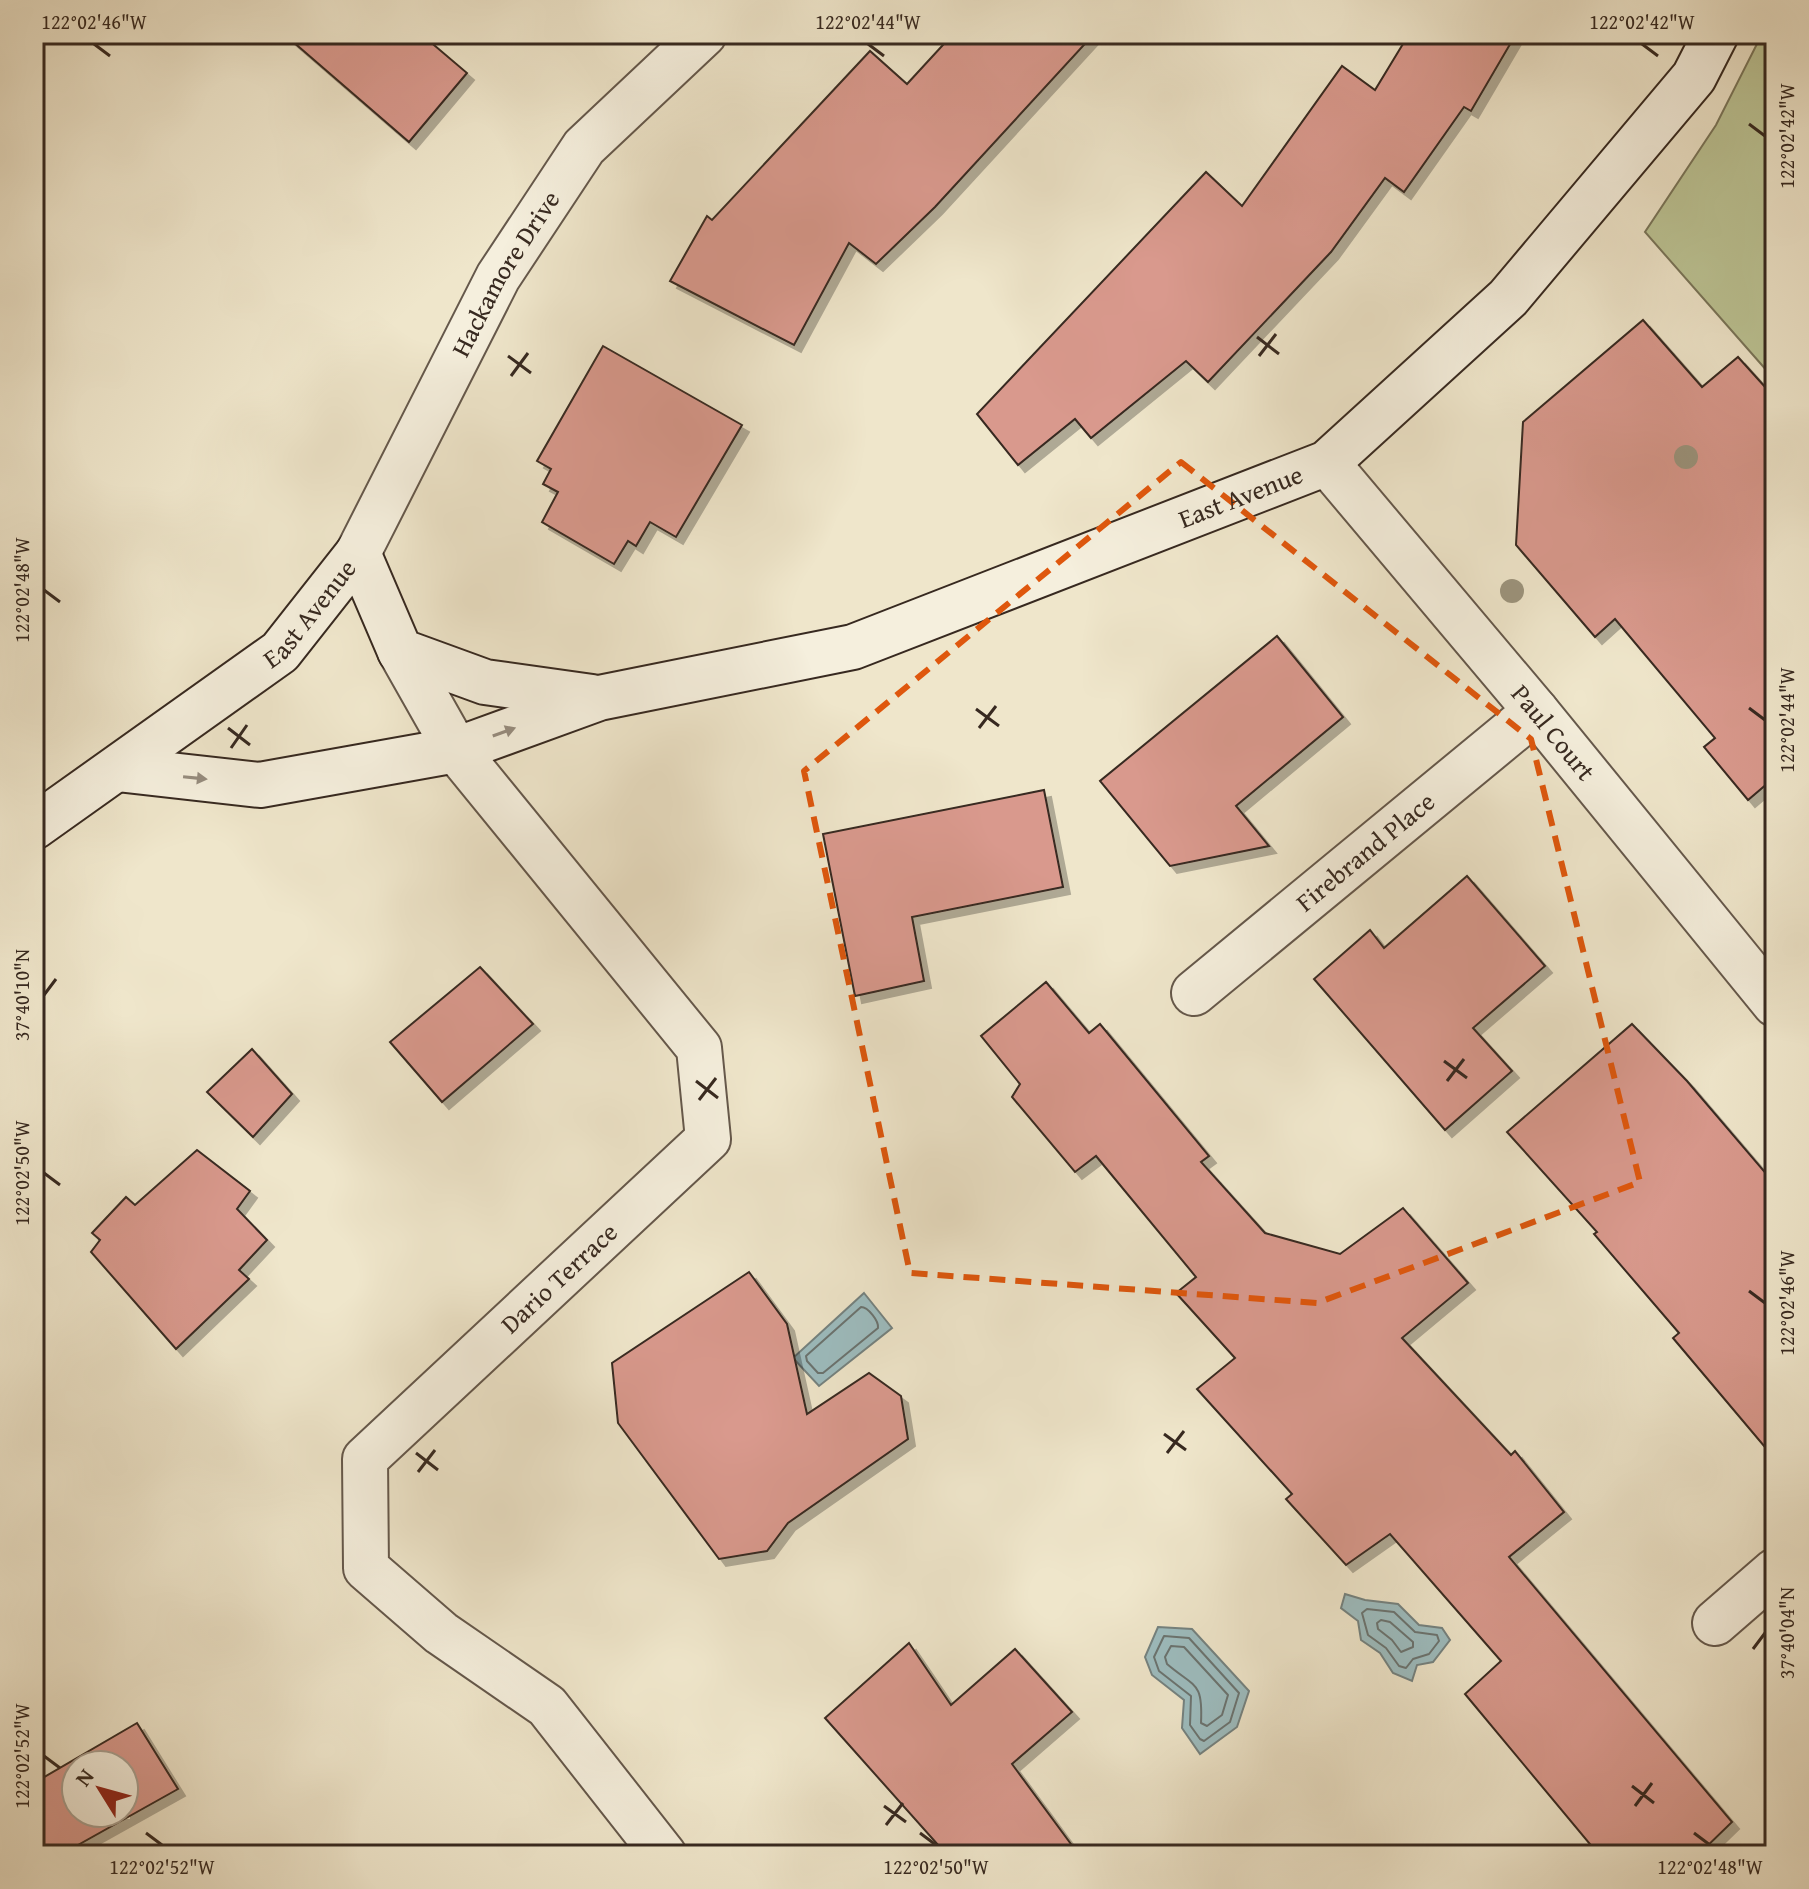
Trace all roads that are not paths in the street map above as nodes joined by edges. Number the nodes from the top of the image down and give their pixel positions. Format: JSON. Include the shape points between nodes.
{"nodes":[{"id":1,"x":704,"y":34,"type":"edge"},
{"id":2,"x":1716,"y":34,"type":"edge"},
{"id":3,"x":1327,"y":463,"type":"junction"},
{"id":4,"x":358,"y":553,"type":"junction"},
{"id":5,"x":400,"y":651,"type":"junction"},
{"id":6,"x":599,"y":698,"type":"junction"},
{"id":7,"x":1536,"y":711,"type":"junction"},
{"id":8,"x":456,"y":750,"type":"junction"},
{"id":9,"x":117,"y":769,"type":"junction"},
{"id":10,"x":34,"y":827,"type":"edge"},
{"id":11,"x":1194,"y":993,"type":"dead end"},
{"id":12,"x":1775,"y":1004,"type":"edge"},
{"id":13,"x":1775,"y":1571,"type":"edge"},
{"id":14,"x":1715,"y":1623,"type":"dead end"},
{"id":15,"x":664,"y":1855,"type":"edge"}],
"edges":[{"from":1,"to":4,"type":"street","name":"Hackamore Drive","via":[[584,147],[498,277]]},
{"from":2,"to":3,"type":"street","name":"East Avenue","via":[[1694,77],[1508,298]]},
{"from":3,"to":6,"type":"street","name":"East Avenue","via":[[853,647]]},
{"from":3,"to":7,"type":"street","name":"Paul Court"},
{"from":4,"to":5,"type":"street","name":"East Avenue"},
{"from":4,"to":9,"type":"street","name":"East Avenue","via":[[280,652]]},
{"from":5,"to":6,"type":"street","name":"East Avenue","via":[[485,682]]},
{"from":5,"to":8,"type":"street","name":"Dario Terrace"},
{"from":8,"to":6,"type":"street","name":"East Avenue","one_way":true},
{"from":7,"to":11,"type":"street","name":"Firebrand Place"},
{"from":7,"to":12,"type":"street","name":"Paul Court"},
{"from":9,"to":8,"type":"street","name":"East Avenue","one_way":true,"via":[[260,785]]},
{"from":8,"to":15,"type":"street","name":"Dario Terrace","via":[[699,1048],[708,1139],[365,1459],[366,1568],[441,1633],[547,1706]]},
{"from":9,"to":10,"type":"street","name":"East Avenue"},
{"from":13,"to":14,"type":"street"}]}
